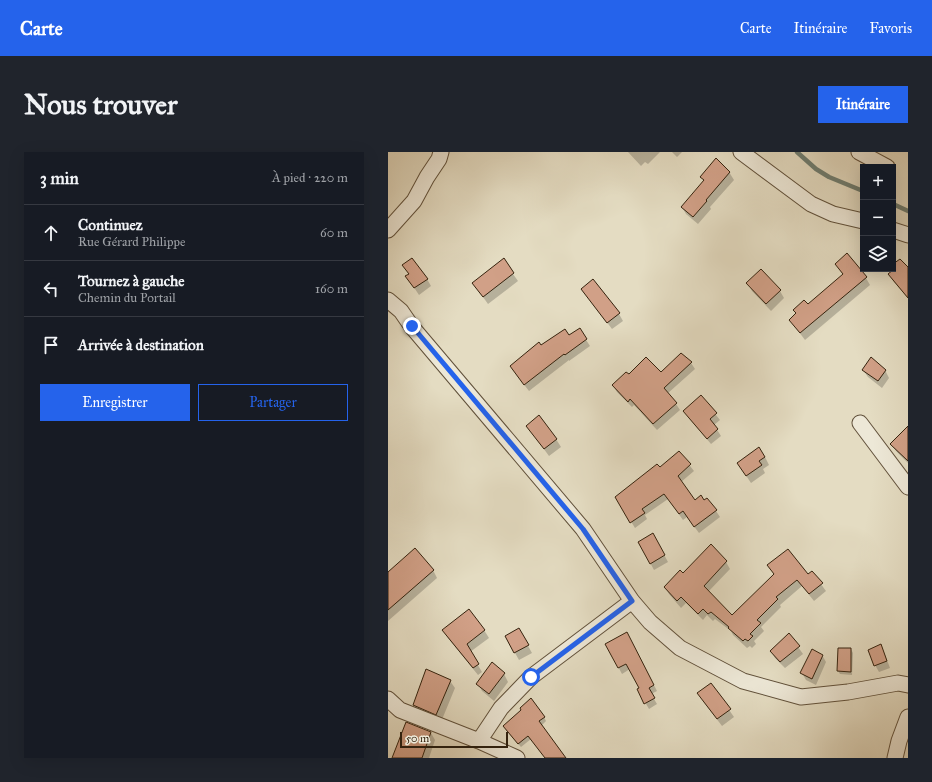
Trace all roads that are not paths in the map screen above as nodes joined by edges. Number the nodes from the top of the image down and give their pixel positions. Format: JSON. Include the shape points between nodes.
{"nodes":[{"id":1,"x":441,"y":152,"type":"edge"},
{"id":2,"x":741,"y":152,"type":"edge"},
{"id":3,"x":859,"y":152,"type":"edge"},
{"id":4,"x":881,"y":164,"type":"edge"},
{"id":5,"x":860,"y":220,"type":"edge"},
{"id":6,"x":388,"y":230,"type":"edge"},
{"id":7,"x":896,"y":231,"type":"edge"},
{"id":8,"x":908,"y":235,"type":"edge"},
{"id":9,"x":388,"y":300,"type":"edge"},
{"id":10,"x":860,"y":424,"type":"dead end"},
{"id":11,"x":908,"y":487,"type":"edge"},
{"id":12,"x":632,"y":601,"type":"junction"},
{"id":13,"x":908,"y":685,"type":"edge"},
{"id":14,"x":388,"y":699,"type":"edge"},
{"id":15,"x":908,"y":717,"type":"edge"},
{"id":16,"x":479,"y":741,"type":"junction"},
{"id":17,"x":517,"y":758,"type":"edge"},
{"id":18,"x":895,"y":758,"type":"edge"}],
"edges":[{"from":1,"to":6,"type":"street","via":[[414,200]]},
{"from":2,"to":5,"type":"street","via":[[811,204],[833,214]]},
{"from":3,"to":4,"type":"street"},
{"from":7,"to":8,"type":"street"},
{"from":9,"to":12,"type":"street","via":[[401,311],[583,529]]},
{"from":10,"to":11,"type":"street"},
{"from":12,"to":13,"type":"street","via":[[650,622],[680,648],[744,680],[801,697],[898,683]]},
{"from":12,"to":16,"type":"street","via":[[531,677],[501,708]]},
{"from":14,"to":16,"type":"street","via":[[400,710]]},
{"from":15,"to":18,"type":"street"},
{"from":16,"to":17,"type":"street"}]}
